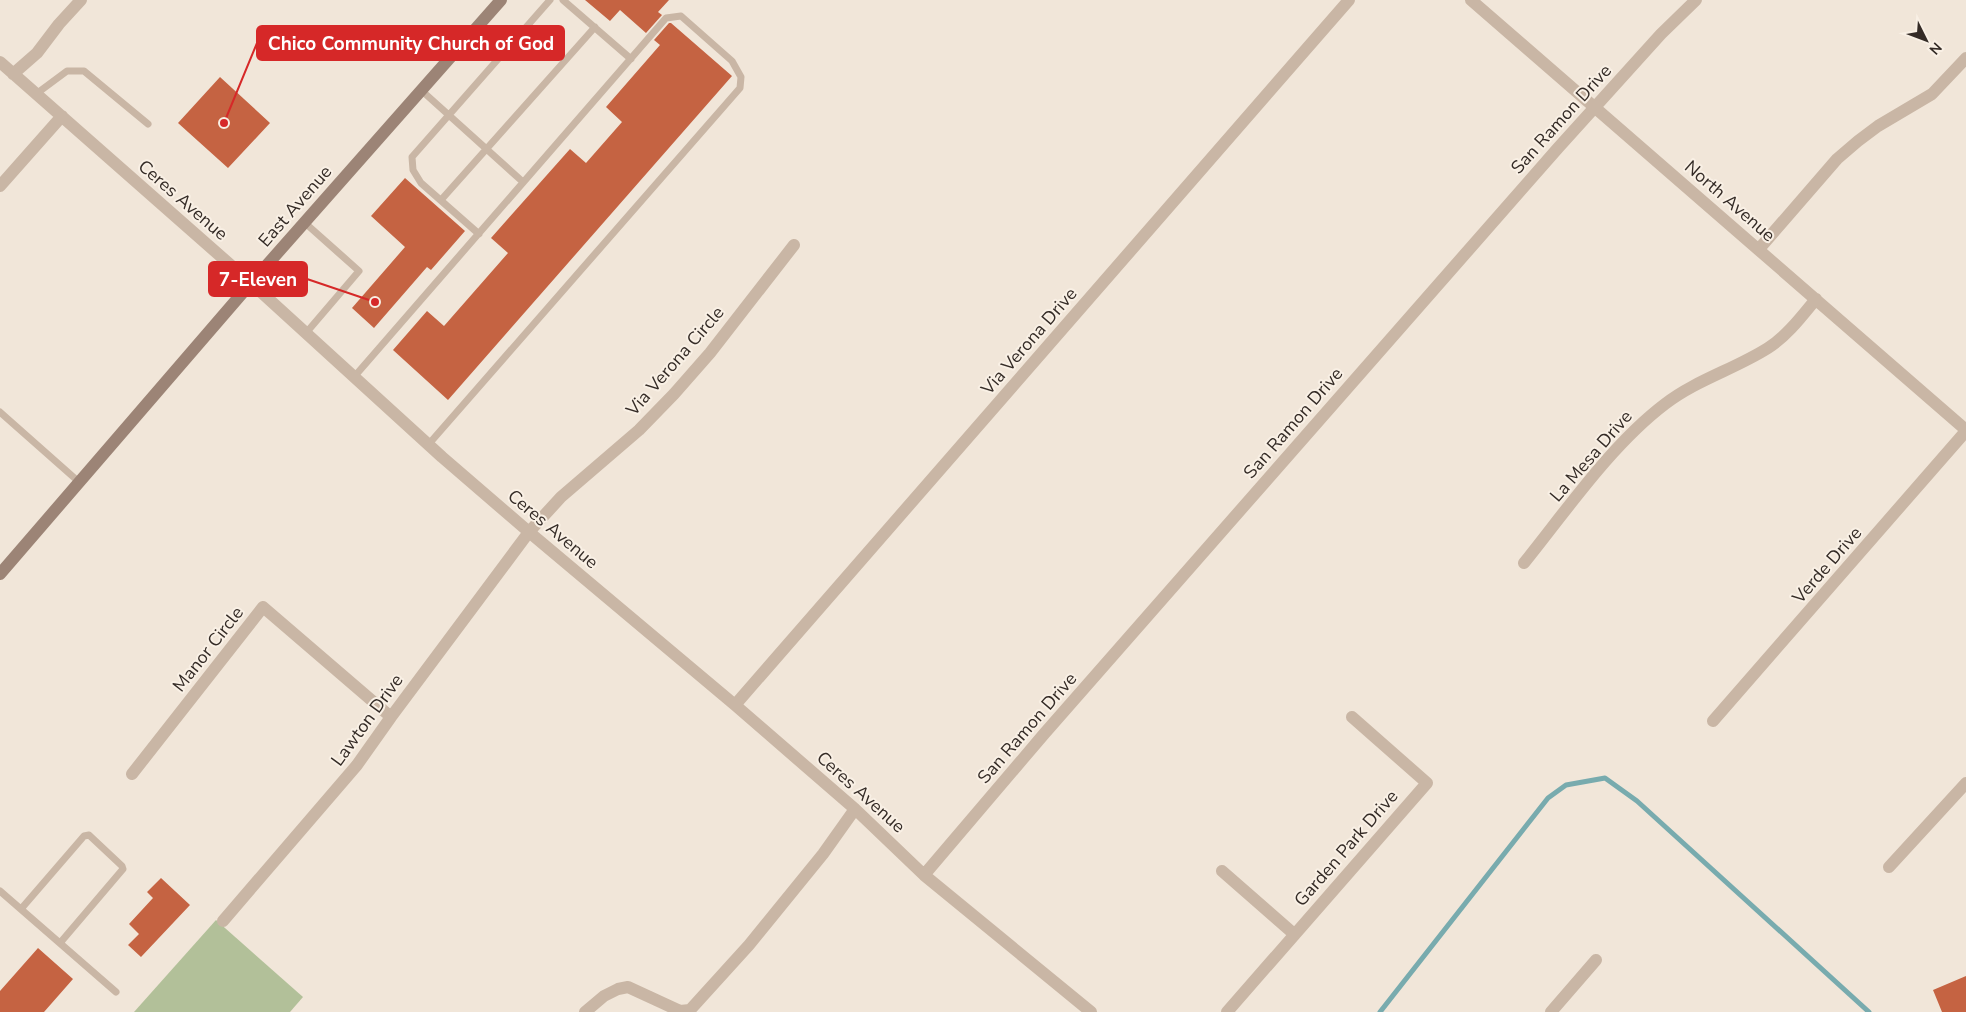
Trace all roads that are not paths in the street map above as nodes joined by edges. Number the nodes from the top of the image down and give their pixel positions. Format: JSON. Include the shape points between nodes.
{"nodes":[{"id":1,"x":81,"y":0,"type":"edge"},
{"id":2,"x":550,"y":0,"type":"edge"},
{"id":3,"x":563,"y":0,"type":"edge"},
{"id":4,"x":1349,"y":0,"type":"edge"},
{"id":5,"x":1471,"y":0,"type":"edge"},
{"id":6,"x":1696,"y":0,"type":"edge"},
{"id":7,"x":497,"y":1,"type":"edge"},
{"id":8,"x":594,"y":27,"type":"junction"},
{"id":9,"x":1966,"y":58,"type":"edge"},
{"id":10,"x":631,"y":59,"type":"junction"},
{"id":11,"x":0,"y":62,"type":"edge"},
{"id":12,"x":13,"y":74,"type":"junction"},
{"id":13,"x":421,"y":90,"type":"junction"},
{"id":14,"x":36,"y":94,"type":"junction"},
{"id":15,"x":1594,"y":107,"type":"junction"},
{"id":16,"x":448,"y":115,"type":"junction"},
{"id":17,"x":62,"y":116,"type":"junction"},
{"id":18,"x":148,"y":124,"type":"dead end"},
{"id":19,"x":486,"y":149,"type":"junction"},
{"id":20,"x":523,"y":182,"type":"junction"},
{"id":21,"x":0,"y":186,"type":"edge"},
{"id":22,"x":441,"y":200,"type":"junction"},
{"id":23,"x":304,"y":222,"type":"junction"},
{"id":24,"x":479,"y":234,"type":"junction"},
{"id":25,"x":794,"y":244,"type":"dead end"},
{"id":26,"x":1759,"y":249,"type":"junction"},
{"id":27,"x":251,"y":283,"type":"junction"},
{"id":28,"x":1816,"y":299,"type":"junction"},
{"id":29,"x":306,"y":333,"type":"junction"},
{"id":30,"x":354,"y":377,"type":"junction"},
{"id":31,"x":0,"y":412,"type":"edge"},
{"id":32,"x":1966,"y":431,"type":"edge"},
{"id":33,"x":428,"y":445,"type":"junction"},
{"id":34,"x":79,"y":482,"type":"junction"},
{"id":35,"x":528,"y":532,"type":"junction"},
{"id":36,"x":1524,"y":563,"type":"dead end"},
{"id":37,"x":0,"y":574,"type":"edge"},
{"id":38,"x":735,"y":705,"type":"junction"},
{"id":39,"x":391,"y":716,"type":"junction"},
{"id":40,"x":1352,"y":717,"type":"dead end"},
{"id":41,"x":1713,"y":722,"type":"dead end"},
{"id":42,"x":132,"y":774,"type":"dead end"},
{"id":43,"x":1966,"y":783,"type":"edge"},
{"id":44,"x":855,"y":809,"type":"junction"},
{"id":45,"x":1889,"y":867,"type":"dead end"},
{"id":46,"x":1222,"y":871,"type":"dead end"},
{"id":47,"x":924,"y":875,"type":"junction"},
{"id":48,"x":0,"y":891,"type":"edge"},
{"id":49,"x":20,"y":909,"type":"junction"},
{"id":50,"x":223,"y":921,"type":"dead end"},
{"id":51,"x":1294,"y":934,"type":"junction"},
{"id":52,"x":60,"y":943,"type":"junction"},
{"id":53,"x":1596,"y":960,"type":"dead end"},
{"id":54,"x":116,"y":992,"type":"dead end"},
{"id":55,"x":585,"y":1012,"type":"edge"},
{"id":56,"x":1091,"y":1012,"type":"edge"},
{"id":57,"x":1227,"y":1012,"type":"edge"},
{"id":58,"x":1552,"y":1012,"type":"edge"}],
"edges":[{"from":1,"to":12,"type":"street","via":[[37,54]]},
{"from":2,"to":16,"type":"lane"},
{"from":3,"to":8,"type":"lane"},
{"from":4,"to":38,"type":"street","name":"Via Verona Drive"},
{"from":5,"to":15,"type":"street","name":"North Avenue"},
{"from":6,"to":15,"type":"street","name":"San Ramon Drive"},
{"from":7,"to":13,"type":"main road","name":"East Avenue"},
{"from":8,"to":10,"type":"lane"},
{"from":8,"to":19,"type":"lane"},
{"from":9,"to":26,"type":"street","via":[[1932,94],[1871,131],[1837,159]]},
{"from":10,"to":20,"type":"lane"},
{"from":10,"to":33,"type":"lane","via":[[666,18],[681,16],[732,61],[741,77],[740,88]]},
{"from":11,"to":12,"type":"street","name":"Ceres Avenue"},
{"from":12,"to":14,"type":"street","name":"Ceres Avenue"},
{"from":13,"to":16,"type":"lane"},
{"from":13,"to":23,"type":"main road","name":"East Avenue"},
{"from":14,"to":17,"type":"street","name":"Ceres Avenue"},
{"from":14,"to":18,"type":"lane","via":[[66,71],[84,71]]},
{"from":15,"to":26,"type":"street","name":"North Avenue"},
{"from":15,"to":47,"type":"street","name":"San Ramon Drive"},
{"from":16,"to":19,"type":"lane"},
{"from":16,"to":22,"type":"lane","via":[[412,157],[413,170],[421,183]]},
{"from":17,"to":21,"type":"street"},
{"from":17,"to":27,"type":"street","name":"Ceres Avenue"},
{"from":19,"to":20,"type":"lane"},
{"from":19,"to":22,"type":"lane"},
{"from":20,"to":24,"type":"lane"},
{"from":22,"to":24,"type":"lane"},
{"from":23,"to":27,"type":"main road","name":"East Avenue"},
{"from":23,"to":29,"type":"lane","via":[[360,271]]},
{"from":24,"to":30,"type":"lane"},
{"from":25,"to":35,"type":"street","name":"Via Verona Circle","via":[[674,394]]},
{"from":26,"to":28,"type":"street","name":"North Avenue"},
{"from":27,"to":29,"type":"street","name":"Ceres Avenue"},
{"from":27,"to":34,"type":"main road","name":"East Avenue"},
{"from":28,"to":32,"type":"street","name":"North Avenue"},
{"from":28,"to":36,"type":"street","name":"La Mesa Drive","via":[[1770,347],[1700,382],[1666,403],[1641,424],[1614,452]]},
{"from":29,"to":30,"type":"street","name":"Ceres Avenue"},
{"from":30,"to":33,"type":"street","name":"Ceres Avenue"},
{"from":31,"to":34,"type":"lane"},
{"from":32,"to":41,"type":"street","name":"Verde Drive"},
{"from":33,"to":35,"type":"street","name":"Ceres Avenue"},
{"from":34,"to":37,"type":"main road","name":"East Avenue"},
{"from":35,"to":38,"type":"street","name":"Ceres Avenue"},
{"from":35,"to":39,"type":"street","name":"Lawton Drive"},
{"from":38,"to":44,"type":"street","name":"Ceres Avenue"},
{"from":39,"to":42,"type":"street","name":"Manor Circle","via":[[263,607]]},
{"from":39,"to":50,"type":"street","name":"Lawton Drive","via":[[357,765]]},
{"from":40,"to":51,"type":"street","name":"Garden Park Drive","via":[[1427,783]]},
{"from":43,"to":45,"type":"street"},
{"from":44,"to":47,"type":"street","name":"Ceres Avenue"},
{"from":44,"to":55,"type":"street","via":[[823,854],[690,1010],[680,1011],[628,987],[604,996]]},
{"from":46,"to":51,"type":"street"},
{"from":47,"to":56,"type":"street","name":"Ceres Avenue"},
{"from":48,"to":49,"type":"lane"},
{"from":49,"to":52,"type":"lane"},
{"from":49,"to":52,"type":"lane","via":[[84,836],[89,835],[123,870]]},
{"from":51,"to":57,"type":"street","name":"Garden Park Drive"},
{"from":52,"to":54,"type":"lane"},
{"from":53,"to":58,"type":"street"}]}
